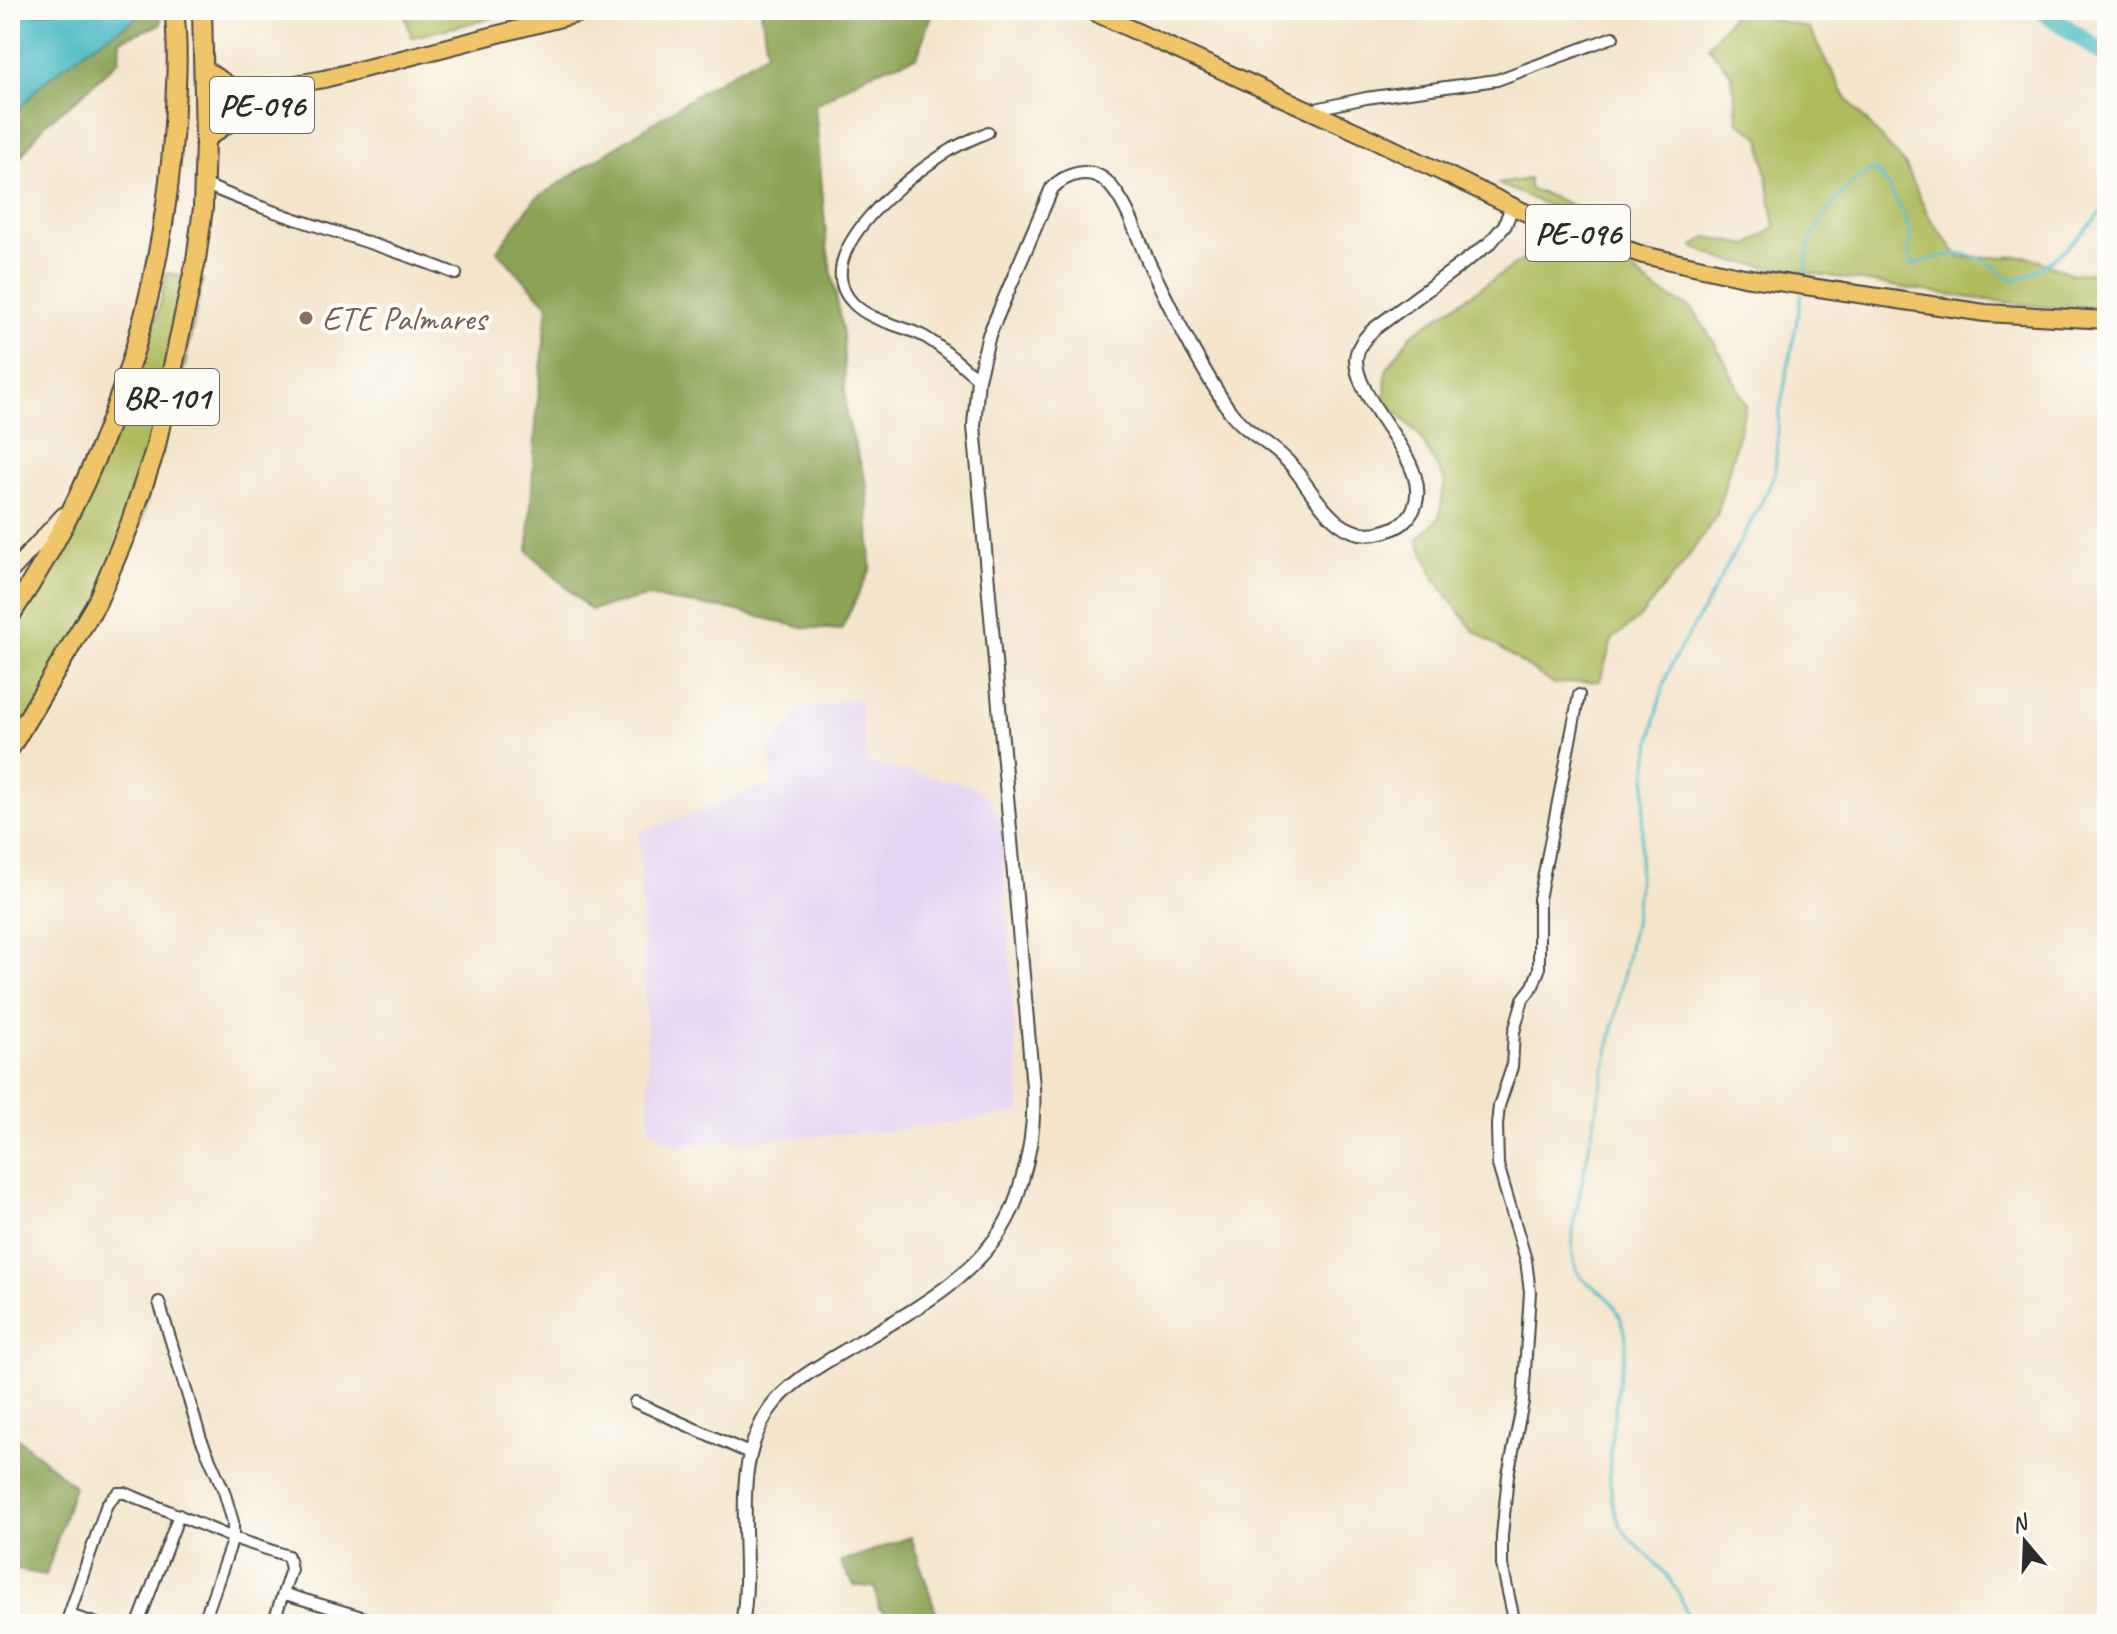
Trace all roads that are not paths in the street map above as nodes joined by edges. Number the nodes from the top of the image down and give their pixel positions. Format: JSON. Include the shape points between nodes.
{"nodes":[{"id":1,"x":592,"y":10,"type":"edge"},
{"id":2,"x":1089,"y":10,"type":"edge"},
{"id":3,"x":202,"y":11,"type":"edge"},
{"id":4,"x":175,"y":13,"type":"edge"},
{"id":5,"x":1613,"y":37,"type":"dead end"},
{"id":6,"x":203,"y":68,"type":"junction"},
{"id":7,"x":324,"y":79,"type":"junction"},
{"id":8,"x":1311,"y":110,"type":"junction"},
{"id":9,"x":988,"y":132,"type":"dead end"},
{"id":10,"x":205,"y":140,"type":"junction"},
{"id":11,"x":204,"y":184,"type":"junction"},
{"id":12,"x":1512,"y":206,"type":"junction"},
{"id":13,"x":456,"y":274,"type":"dead end"},
{"id":14,"x":2107,"y":320,"type":"edge"},
{"id":15,"x":978,"y":379,"type":"junction"},
{"id":16,"x":77,"y":500,"type":"junction"},
{"id":17,"x":10,"y":573,"type":"edge"},
{"id":18,"x":10,"y":616,"type":"edge"},
{"id":19,"x":1579,"y":695,"type":"dead end"},
{"id":20,"x":10,"y":748,"type":"edge"},
{"id":21,"x":159,"y":1302,"type":"dead end"},
{"id":22,"x":635,"y":1402,"type":"dead end"},
{"id":23,"x":749,"y":1453,"type":"junction"},
{"id":24,"x":179,"y":1515,"type":"junction"},
{"id":25,"x":233,"y":1538,"type":"junction"},
{"id":26,"x":285,"y":1594,"type":"junction"},
{"id":27,"x":67,"y":1619,"type":"edge"},
{"id":28,"x":341,"y":1619,"type":"edge"},
{"id":29,"x":97,"y":1624,"type":"edge"},
{"id":30,"x":138,"y":1624,"type":"edge"},
{"id":31,"x":203,"y":1624,"type":"edge"},
{"id":32,"x":273,"y":1624,"type":"edge"},
{"id":33,"x":385,"y":1624,"type":"edge"},
{"id":34,"x":742,"y":1624,"type":"edge"},
{"id":35,"x":1515,"y":1624,"type":"edge"}],
"edges":[{"from":1,"to":7,"type":"main road","number":"PE-096"},
{"from":2,"to":8,"type":"main road","number":"PE-096"},
{"from":3,"to":6,"type":"highway","number":"BR-101"},
{"from":4,"to":16,"type":"highway","number":"BR-101","via":[[172,163],[155,271],[132,362]]},
{"from":5,"to":8,"type":"street","via":[[1497,80]]},
{"from":6,"to":7,"type":"main road","number":"PE-096","via":[[243,90]]},
{"from":6,"to":10,"type":"highway","number":"BR-101"},
{"from":7,"to":10,"type":"main road","number":"PE-096","via":[[242,114]]},
{"from":8,"to":12,"type":"main road","number":"PE-096"},
{"from":9,"to":15,"type":"street","via":[[926,168],[870,217],[846,249],[840,277],[861,310],[925,337]]},
{"from":10,"to":11,"type":"highway","number":"BR-101"},
{"from":11,"to":13,"type":"street"},
{"from":11,"to":20,"type":"highway","number":"BR-101","via":[[179,343],[155,450],[130,524],[97,602]]},
{"from":12,"to":14,"type":"main road","number":"PE-096","via":[[1643,255],[1744,277],[1985,313]]},
{"from":12,"to":15,"type":"street","via":[[1490,243],[1374,329],[1359,348],[1360,377],[1416,476],[1414,506],[1391,530],[1347,530],[1290,464],[1242,426],[1188,340],[1115,193],[1097,176],[1076,173],[1052,188],[993,324]]},
{"from":15,"to":23,"type":"street","via":[[974,426],[1035,1113],[1028,1160],[1011,1212],[967,1271],[789,1390],[770,1409]]},
{"from":16,"to":17,"type":"main road"},
{"from":16,"to":18,"type":"highway","number":"BR-101"},
{"from":19,"to":35,"type":"street","via":[[1539,899],[1539,970],[1516,1022],[1512,1067],[1497,1125],[1498,1165],[1530,1292],[1523,1402],[1502,1526],[1502,1565]]},
{"from":21,"to":25,"type":"street","via":[[201,1439],[231,1513]]},
{"from":22,"to":23,"type":"street"},
{"from":23,"to":34,"type":"street","via":[[743,1489],[748,1570]]},
{"from":24,"to":25,"type":"street"},
{"from":24,"to":27,"type":"street","via":[[125,1493],[113,1495]]},
{"from":24,"to":30,"type":"street"},
{"from":25,"to":26,"type":"street","via":[[288,1556],[291,1569]]},
{"from":25,"to":31,"type":"street"},
{"from":26,"to":28,"type":"street"},
{"from":26,"to":32,"type":"street"},
{"from":27,"to":29,"type":"street"},
{"from":28,"to":33,"type":"street"}]}
